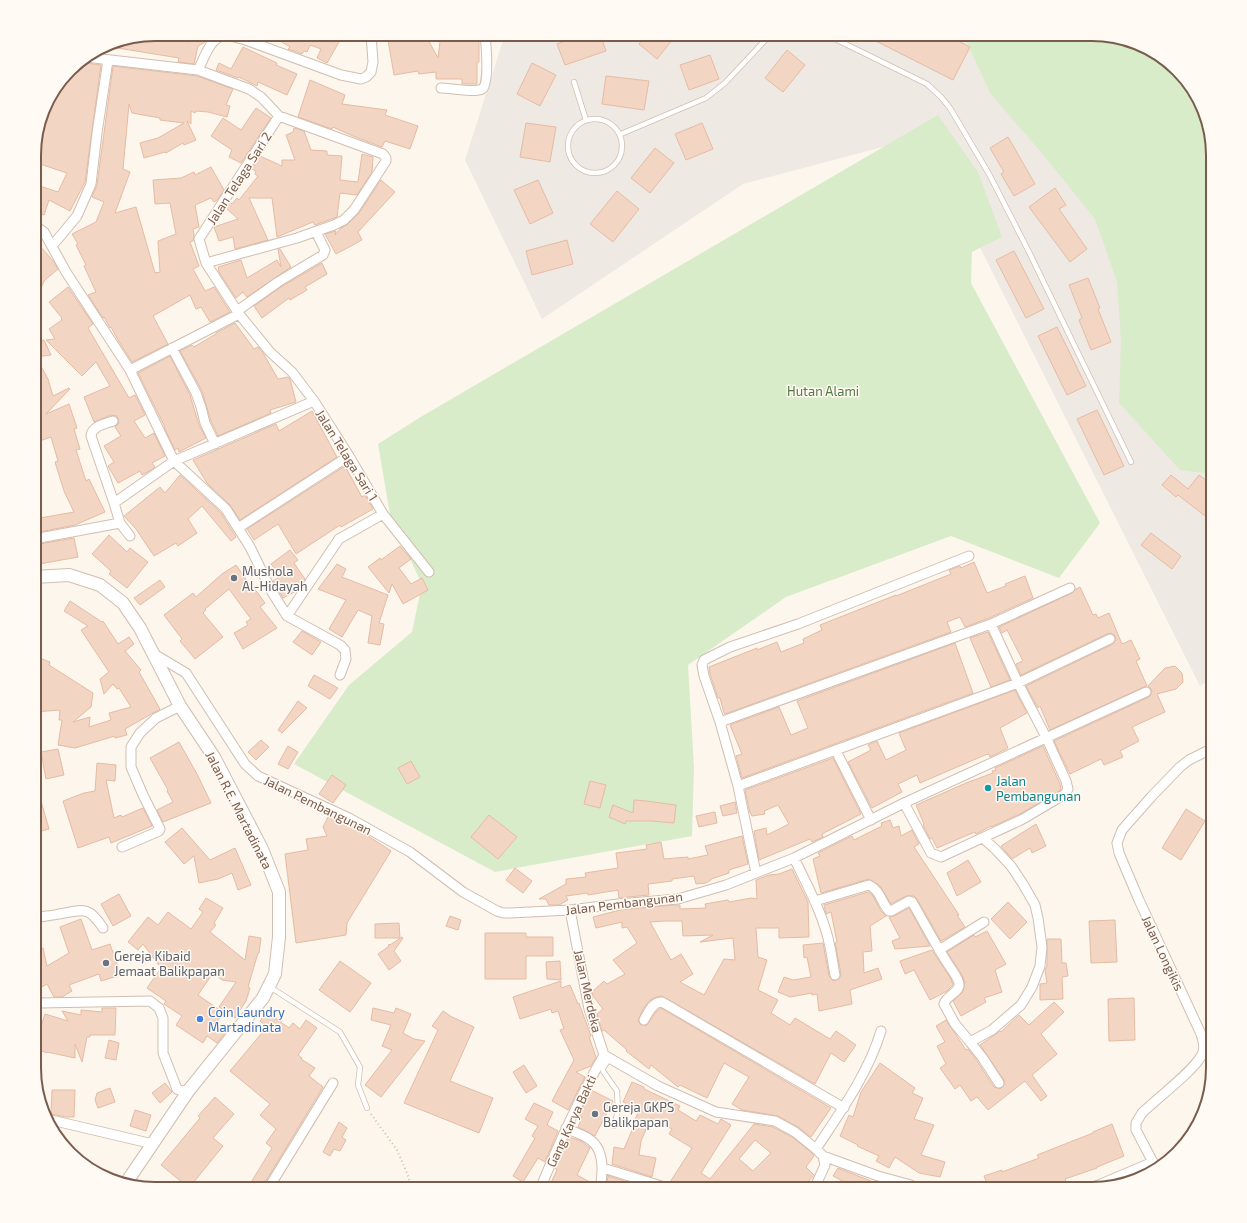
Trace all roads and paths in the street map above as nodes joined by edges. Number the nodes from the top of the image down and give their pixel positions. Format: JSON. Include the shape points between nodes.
{"nodes":[{"id":1,"x":213,"y":41,"type":"edge"},
{"id":2,"x":248,"y":41,"type":"edge"},
{"id":3,"x":372,"y":41,"type":"edge"},
{"id":4,"x":485,"y":41,"type":"edge"},
{"id":5,"x":764,"y":41,"type":"edge"},
{"id":6,"x":839,"y":41,"type":"edge"},
{"id":7,"x":95,"y":58,"type":"edge"},
{"id":8,"x":108,"y":60,"type":"junction"},
{"id":9,"x":198,"y":70,"type":"junction"},
{"id":10,"x":574,"y":82,"type":"dead end"},
{"id":11,"x":441,"y":88,"type":"dead end"},
{"id":12,"x":279,"y":116,"type":"junction"},
{"id":13,"x":586,"y":120,"type":"junction"},
{"id":14,"x":621,"y":134,"type":"junction"},
{"id":15,"x":41,"y":230,"type":"edge"},
{"id":16,"x":316,"y":232,"type":"junction"},
{"id":17,"x":52,"y":246,"type":"junction"},
{"id":18,"x":206,"y":263,"type":"junction"},
{"id":19,"x":238,"y":313,"type":"junction"},
{"id":20,"x":172,"y":348,"type":"junction"},
{"id":21,"x":130,"y":370,"type":"junction"},
{"id":22,"x":314,"y":401,"type":"junction"},
{"id":23,"x":113,"y":421,"type":"dead end"},
{"id":24,"x":215,"y":444,"type":"junction"},
{"id":25,"x":349,"y":456,"type":"junction"},
{"id":26,"x":174,"y":461,"type":"junction"},
{"id":27,"x":1131,"y":462,"type":"dead end"},
{"id":28,"x":114,"y":503,"type":"junction"},
{"id":29,"x":383,"y":514,"type":"junction"},
{"id":30,"x":120,"y":523,"type":"junction"},
{"id":31,"x":238,"y":528,"type":"junction"},
{"id":32,"x":130,"y":536,"type":"dead end"},
{"id":33,"x":41,"y":538,"type":"edge"},
{"id":34,"x":969,"y":556,"type":"dead end"},
{"id":35,"x":429,"y":572,"type":"dead end"},
{"id":36,"x":41,"y":577,"type":"edge"},
{"id":37,"x":1070,"y":588,"type":"dead end"},
{"id":38,"x":288,"y":616,"type":"junction"},
{"id":39,"x":991,"y":624,"type":"junction"},
{"id":40,"x":1110,"y":639,"type":"dead end"},
{"id":41,"x":154,"y":654,"type":"junction"},
{"id":42,"x":340,"y":675,"type":"dead end"},
{"id":43,"x":1018,"y":683,"type":"junction"},
{"id":44,"x":1146,"y":692,"type":"dead end"},
{"id":45,"x":180,"y":706,"type":"junction"},
{"id":46,"x":720,"y":722,"type":"junction"},
{"id":47,"x":1046,"y":737,"type":"junction"},
{"id":48,"x":836,"y":751,"type":"junction"},
{"id":49,"x":1206,"y":752,"type":"edge"},
{"id":50,"x":738,"y":786,"type":"junction"},
{"id":51,"x":904,"y":803,"type":"junction"},
{"id":52,"x":871,"y":820,"type":"junction"},
{"id":53,"x":983,"y":838,"type":"junction"},
{"id":54,"x":122,"y":847,"type":"dead end"},
{"id":55,"x":794,"y":858,"type":"junction"},
{"id":56,"x":756,"y":873,"type":"junction"},
{"id":57,"x":815,"y":901,"type":"junction"},
{"id":58,"x":570,"y":910,"type":"junction"},
{"id":59,"x":41,"y":917,"type":"edge"},
{"id":60,"x":984,"y":922,"type":"dead end"},
{"id":61,"x":103,"y":928,"type":"dead end"},
{"id":62,"x":939,"y":950,"type":"junction"},
{"id":63,"x":835,"y":975,"type":"dead end"},
{"id":64,"x":269,"y":986,"type":"junction"},
{"id":65,"x":41,"y":1003,"type":"edge"},
{"id":66,"x":644,"y":1020,"type":"dead end"},
{"id":67,"x":881,"y":1031,"type":"dead end"},
{"id":68,"x":970,"y":1042,"type":"junction"},
{"id":69,"x":607,"y":1056,"type":"junction"},
{"id":70,"x":333,"y":1083,"type":"dead end"},
{"id":71,"x":999,"y":1083,"type":"dead end"},
{"id":72,"x":189,"y":1090,"type":"junction"},
{"id":73,"x":367,"y":1108,"type":"joint"},
{"id":74,"x":844,"y":1108,"type":"junction"},
{"id":75,"x":55,"y":1122,"type":"edge"},
{"id":76,"x":614,"y":1126,"type":"dead end"},
{"id":77,"x":566,"y":1128,"type":"junction"},
{"id":78,"x":153,"y":1144,"type":"junction"},
{"id":79,"x":816,"y":1149,"type":"junction"},
{"id":80,"x":823,"y":1156,"type":"junction"},
{"id":81,"x":1154,"y":1163,"type":"edge"},
{"id":82,"x":603,"y":1168,"type":"junction"},
{"id":83,"x":1144,"y":1169,"type":"edge"},
{"id":84,"x":129,"y":1179,"type":"edge"},
{"id":85,"x":1114,"y":1180,"type":"edge"},
{"id":86,"x":272,"y":1182,"type":"edge"},
{"id":87,"x":410,"y":1182,"type":"edge"},
{"id":88,"x":543,"y":1182,"type":"edge"},
{"id":89,"x":601,"y":1182,"type":"edge"},
{"id":90,"x":648,"y":1182,"type":"edge"},
{"id":91,"x":817,"y":1182,"type":"edge"},
{"id":92,"x":900,"y":1182,"type":"edge"}],
"edges":[{"from":1,"to":9,"type":"street"},
{"from":2,"to":3,"type":"street","via":[[361,79],[371,72],[374,62]]},
{"from":4,"to":11,"type":"street","via":[[485,86],[481,90],[473,91]]},
{"from":5,"to":14,"type":"lane","via":[[725,83],[706,98]]},
{"from":6,"to":27,"type":"lane","via":[[927,84],[950,108],[989,174],[1029,252]]},
{"from":7,"to":8,"type":"street"},
{"from":8,"to":9,"type":"street"},
{"from":8,"to":17,"type":"street","via":[[91,184],[77,216]]},
{"from":9,"to":12,"type":"street","via":[[249,89],[261,97]]},
{"from":10,"to":13,"type":"lane"},
{"from":12,"to":16,"type":"street","via":[[383,154],[386,158],[383,167],[354,210],[344,220]]},
{"from":12,"to":18,"type":"street","name":"Jalan Telaga Sari 2","via":[[199,239]]},
{"from":13,"to":14,"type":"lane","via":[[608,121]]},
{"from":13,"to":14,"type":"lane","via":[[574,127],[567,146],[571,160],[582,170],[601,173],[610,169],[622,154]]},
{"from":15,"to":17,"type":"street"},
{"from":16,"to":18,"type":"street"},
{"from":16,"to":19,"type":"street","via":[[324,246],[323,254],[278,282]]},
{"from":17,"to":21,"type":"street"},
{"from":18,"to":19,"type":"street","name":"Jalan Telaga Sari 2"},
{"from":19,"to":20,"type":"street"},
{"from":19,"to":22,"type":"street","name":"Jalan Telaga Sari 2","via":[[270,352],[292,372]]},
{"from":20,"to":21,"type":"street"},
{"from":20,"to":24,"type":"street","via":[[196,393],[203,418]]},
{"from":21,"to":26,"type":"street"},
{"from":22,"to":24,"type":"street","name":"Jalan Telaga Sari 1"},
{"from":22,"to":25,"type":"street","name":"Jalan Telaga Sari 1"},
{"from":23,"to":28,"type":"street","via":[[94,428],[91,436]]},
{"from":24,"to":26,"type":"street","name":"Jalan Telaga Sari 1"},
{"from":25,"to":29,"type":"street","name":"Jalan Telaga Sari 1"},
{"from":25,"to":31,"type":"street"},
{"from":26,"to":28,"type":"street","name":"Jalan Telaga Sari 1"},
{"from":26,"to":31,"type":"street","via":[[226,509]]},
{"from":28,"to":30,"type":"street"},
{"from":29,"to":35,"type":"street"},
{"from":29,"to":38,"type":"street","name":"Jalan Telaga Sari 1","via":[[342,536],[334,544]]},
{"from":30,"to":32,"type":"street"},
{"from":30,"to":33,"type":"street"},
{"from":31,"to":38,"type":"street","via":[[250,546],[272,592]]},
{"from":34,"to":46,"type":"street","via":[[704,660],[704,676]]},
{"from":36,"to":41,"type":"street","name":"Jalan R.E. Martadinata","via":[[69,575],[100,585],[123,604]]},
{"from":37,"to":39,"type":"street"},
{"from":38,"to":42,"type":"street","via":[[345,650],[346,659]]},
{"from":39,"to":43,"type":"street"},
{"from":39,"to":46,"type":"street"},
{"from":40,"to":43,"type":"street"},
{"from":41,"to":45,"type":"street","name":"Jalan R.E. Martadinata"},
{"from":41,"to":58,"type":"street","name":"Jalan Pembangunan","via":[[186,673],[245,764],[258,776],[349,818],[410,852],[464,892],[496,911],[510,913]]},
{"from":43,"to":47,"type":"street"},
{"from":43,"to":48,"type":"street"},
{"from":44,"to":47,"type":"street","name":"Jalan Pembangunan"},
{"from":45,"to":54,"type":"street","via":[[156,718],[140,733],[131,747],[130,767],[160,828],[159,831]]},
{"from":45,"to":64,"type":"street","name":"Jalan R.E. Martadinata","via":[[217,764],[262,849],[279,892],[279,937],[275,974]]},
{"from":46,"to":50,"type":"street"},
{"from":47,"to":51,"type":"street","name":"Jalan Pembangunan"},
{"from":47,"to":53,"type":"street","via":[[1066,781],[1066,794]]},
{"from":48,"to":50,"type":"street"},
{"from":48,"to":52,"type":"street"},
{"from":49,"to":81,"type":"street","name":"Jalan Longikis","via":[[1180,767],[1122,830],[1117,843],[1139,900],[1204,1045],[1198,1063],[1142,1113],[1136,1123],[1136,1130]]},
{"from":50,"to":56,"type":"street"},
{"from":51,"to":52,"type":"street","name":"Jalan Pembangunan"},
{"from":51,"to":53,"type":"street","via":[[931,853],[936,856],[941,857]]},
{"from":52,"to":55,"type":"street","name":"Jalan Pembangunan"},
{"from":53,"to":68,"type":"street","via":[[1010,866],[1035,905],[1042,947],[1040,966],[1032,987],[1021,1005],[992,1030]]},
{"from":55,"to":56,"type":"street","name":"Jalan Pembangunan"},
{"from":55,"to":57,"type":"street"},
{"from":56,"to":58,"type":"street","name":"Jalan Pembangunan","via":[[678,899]]},
{"from":57,"to":62,"type":"street","via":[[869,885],[877,891],[891,911],[911,901]]},
{"from":57,"to":63,"type":"street","via":[[830,947]]},
{"from":58,"to":69,"type":"street","name":"Jalan Merdeka","via":[[589,1009]]},
{"from":59,"to":61,"type":"street","via":[[78,910],[86,911],[96,917]]},
{"from":60,"to":62,"type":"street"},
{"from":62,"to":68,"type":"street","via":[[959,986],[944,1004],[955,1024]]},
{"from":64,"to":72,"type":"street","name":"Jalan R.E. Martadinata","via":[[263,998]]},
{"from":64,"to":73,"type":"lane","via":[[340,1032],[360,1067],[358,1085]]},
{"from":65,"to":72,"type":"street","via":[[150,1001],[159,1008],[163,1018],[162,1053],[177,1089]]},
{"from":66,"to":74,"type":"street","via":[[655,1004],[662,1002]]},
{"from":67,"to":74,"type":"street","via":[[864,1072]]},
{"from":68,"to":71,"type":"street"},
{"from":69,"to":76,"type":"lane","via":[[603,1071],[616,1091],[618,1116]]},
{"from":69,"to":77,"type":"street","name":"Gang Karya Bakti","via":[[590,1078]]},
{"from":69,"to":79,"type":"street","via":[[658,1086],[716,1112],[775,1121],[795,1132]]},
{"from":70,"to":86,"type":"street"},
{"from":72,"to":78,"type":"street","name":"Jalan R.E. Martadinata"},
{"from":73,"to":87,"type":"path","via":[[397,1150]]},
{"from":74,"to":79,"type":"street"},
{"from":75,"to":78,"type":"street"},
{"from":77,"to":82,"type":"street","via":[[593,1142]]},
{"from":77,"to":88,"type":"street","name":"Gang Karya Bakti"},
{"from":78,"to":84,"type":"street","name":"Jalan R.E. Martadinata"},
{"from":79,"to":80,"type":"street"},
{"from":80,"to":91,"type":"street","via":[[825,1165]]},
{"from":80,"to":92,"type":"street"},
{"from":82,"to":89,"type":"street"},
{"from":82,"to":90,"type":"street"},
{"from":83,"to":85,"type":"street"}]}
